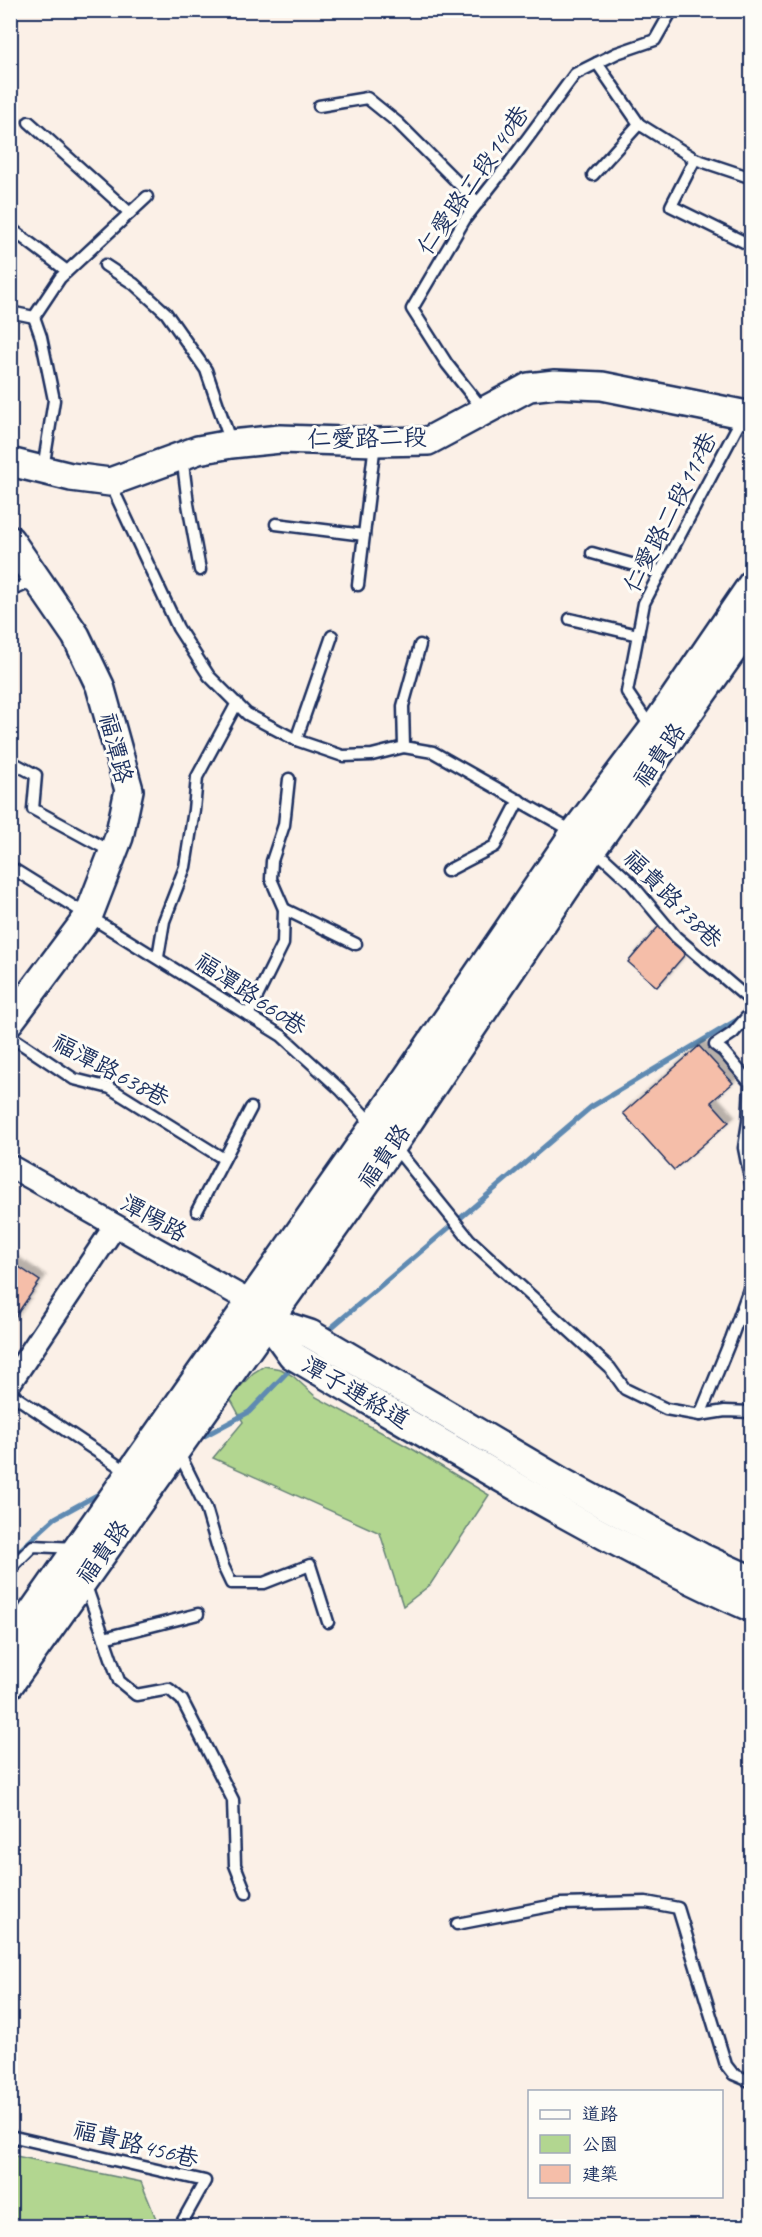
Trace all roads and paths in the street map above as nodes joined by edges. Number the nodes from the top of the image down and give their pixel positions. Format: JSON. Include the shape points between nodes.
{"nodes":[{"id":1,"x":672,"y":10,"type":"edge"},
{"id":2,"x":597,"y":63,"type":"junction"},
{"id":3,"x":319,"y":106,"type":"dead end"},
{"id":4,"x":29,"y":122,"type":"dead end"},
{"id":5,"x":639,"y":124,"type":"junction"},
{"id":6,"x":695,"y":159,"type":"junction"},
{"id":7,"x":593,"y":176,"type":"dead end"},
{"id":8,"x":752,"y":178,"type":"edge"},
{"id":9,"x":147,"y":197,"type":"dead end"},
{"id":10,"x":478,"y":203,"type":"junction"},
{"id":11,"x":130,"y":213,"type":"junction"},
{"id":12,"x":10,"y":228,"type":"edge"},
{"id":13,"x":752,"y":246,"type":"edge"},
{"id":14,"x":105,"y":265,"type":"dead end"},
{"id":15,"x":67,"y":272,"type":"junction"},
{"id":16,"x":10,"y":312,"type":"edge"},
{"id":17,"x":34,"y":317,"type":"junction"},
{"id":18,"x":485,"y":412,"type":"junction"},
{"id":19,"x":747,"y":416,"type":"edge"},
{"id":20,"x":375,"y":442,"type":"junction"},
{"id":21,"x":231,"y":444,"type":"junction"},
{"id":22,"x":182,"y":455,"type":"junction"},
{"id":23,"x":10,"y":462,"type":"edge"},
{"id":24,"x":43,"y":470,"type":"junction"},
{"id":25,"x":110,"y":482,"type":"junction"},
{"id":26,"x":276,"y":524,"type":"dead end"},
{"id":27,"x":364,"y":535,"type":"junction"},
{"id":28,"x":10,"y":540,"type":"edge"},
{"id":29,"x":592,"y":553,"type":"dead end"},
{"id":30,"x":200,"y":570,"type":"dead end"},
{"id":31,"x":660,"y":572,"type":"junction"},
{"id":32,"x":39,"y":579,"type":"junction"},
{"id":33,"x":752,"y":584,"type":"edge"},
{"id":34,"x":358,"y":585,"type":"dead end"},
{"id":35,"x":10,"y":591,"type":"edge"},
{"id":36,"x":570,"y":619,"type":"dead end"},
{"id":37,"x":752,"y":623,"type":"edge"},
{"id":38,"x":638,"y":635,"type":"junction"},
{"id":39,"x":332,"y":636,"type":"dead end"},
{"id":40,"x":420,"y":645,"type":"dead end"},
{"id":41,"x":237,"y":703,"type":"junction"},
{"id":42,"x":652,"y":729,"type":"junction"},
{"id":43,"x":296,"y":740,"type":"junction"},
{"id":44,"x":404,"y":747,"type":"junction"},
{"id":45,"x":10,"y":761,"type":"edge"},
{"id":46,"x":289,"y":779,"type":"dead end"},
{"id":47,"x":519,"y":800,"type":"junction"},
{"id":48,"x":584,"y":840,"type":"junction"},
{"id":49,"x":113,"y":853,"type":"junction"},
{"id":50,"x":10,"y":867,"type":"edge"},
{"id":51,"x":447,"y":871,"type":"dead end"},
{"id":52,"x":284,"y":909,"type":"junction"},
{"id":53,"x":88,"y":917,"type":"junction"},
{"id":54,"x":356,"y":944,"type":"dead end"},
{"id":55,"x":158,"y":957,"type":"junction"},
{"id":56,"x":752,"y":1002,"type":"edge"},
{"id":57,"x":752,"y":1011,"type":"edge"},
{"id":58,"x":248,"y":1015,"type":"junction"},
{"id":59,"x":10,"y":1022,"type":"edge"},
{"id":60,"x":10,"y":1036,"type":"edge"},
{"id":61,"x":251,"y":1108,"type":"dead end"},
{"id":62,"x":383,"y":1135,"type":"junction"},
{"id":63,"x":224,"y":1159,"type":"junction"},
{"id":64,"x":10,"y":1166,"type":"edge"},
{"id":65,"x":752,"y":1188,"type":"edge"},
{"id":66,"x":197,"y":1211,"type":"dead end"},
{"id":67,"x":115,"y":1226,"type":"junction"},
{"id":68,"x":752,"y":1281,"type":"edge"},
{"id":69,"x":259,"y":1311,"type":"junction"},
{"id":70,"x":10,"y":1383,"type":"edge"},
{"id":71,"x":10,"y":1392,"type":"edge"},
{"id":72,"x":752,"y":1412,"type":"edge"},
{"id":73,"x":700,"y":1415,"type":"junction"},
{"id":74,"x":177,"y":1448,"type":"junction"},
{"id":75,"x":130,"y":1474,"type":"junction"},
{"id":76,"x":76,"y":1548,"type":"junction"},
{"id":77,"x":10,"y":1569,"type":"edge"},
{"id":78,"x":84,"y":1578,"type":"junction"},
{"id":79,"x":752,"y":1580,"type":"edge"},
{"id":80,"x":752,"y":1608,"type":"edge"},
{"id":81,"x":198,"y":1614,"type":"dead end"},
{"id":82,"x":328,"y":1622,"type":"dead end"},
{"id":83,"x":104,"y":1638,"type":"junction"},
{"id":84,"x":10,"y":1644,"type":"edge"},
{"id":85,"x":10,"y":1684,"type":"edge"},
{"id":86,"x":246,"y":1893,"type":"dead end"},
{"id":87,"x":457,"y":1924,"type":"dead end"},
{"id":88,"x":752,"y":2082,"type":"edge"},
{"id":89,"x":10,"y":2136,"type":"edge"},
{"id":90,"x":180,"y":2226,"type":"edge"}],
"edges":[{"from":1,"to":2,"type":"lane","name":"仁愛路二段140巷","via":[[656,40]]},
{"from":2,"to":5,"type":"lane"},
{"from":2,"to":10,"type":"lane","name":"仁愛路二段140巷","via":[[575,74]]},
{"from":3,"to":10,"type":"lane","via":[[367,98],[398,123]]},
{"from":4,"to":11,"type":"lane"},
{"from":5,"to":6,"type":"lane"},
{"from":5,"to":7,"type":"lane"},
{"from":6,"to":8,"type":"lane"},
{"from":6,"to":13,"type":"lane","via":[[671,206]]},
{"from":9,"to":11,"type":"lane"},
{"from":10,"to":18,"type":"lane","name":"仁愛路二段140巷","via":[[412,309],[447,364]]},
{"from":11,"to":15,"type":"lane"},
{"from":12,"to":15,"type":"lane"},
{"from":14,"to":21,"type":"lane","via":[[134,284],[166,313],[206,370]]},
{"from":15,"to":17,"type":"lane"},
{"from":16,"to":17,"type":"lane"},
{"from":17,"to":24,"type":"lane","via":[[54,400]]},
{"from":18,"to":19,"type":"street","name":"仁愛路二段","via":[[529,387],[555,384],[602,386]]},
{"from":18,"to":20,"type":"street","name":"仁愛路二段","via":[[428,441]]},
{"from":19,"to":31,"type":"lane","name":"仁愛路二段117巷"},
{"from":20,"to":21,"type":"street","name":"仁愛路二段","via":[[280,439]]},
{"from":20,"to":27,"type":"lane"},
{"from":21,"to":22,"type":"street","name":"仁愛路二段"},
{"from":22,"to":25,"type":"street","name":"仁愛路二段"},
{"from":22,"to":30,"type":"lane"},
{"from":23,"to":24,"type":"street","name":"仁愛路二段"},
{"from":24,"to":25,"type":"street","name":"仁愛路二段"},
{"from":25,"to":41,"type":"lane","via":[[178,628],[209,676]]},
{"from":26,"to":27,"type":"lane"},
{"from":27,"to":34,"type":"lane"},
{"from":28,"to":32,"type":"street","name":"福潭路"},
{"from":29,"to":31,"type":"lane"},
{"from":31,"to":38,"type":"lane","name":"仁愛路二段117巷","via":[[644,603]]},
{"from":32,"to":35,"type":"lane"},
{"from":32,"to":49,"type":"street","name":"福潭路","via":[[76,636],[100,686],[129,790]]},
{"from":33,"to":42,"type":"street","name":"福貴路"},
{"from":36,"to":38,"type":"lane"},
{"from":37,"to":48,"type":"street","name":"福貴路"},
{"from":38,"to":42,"type":"lane","name":"仁愛路二段117巷","via":[[627,692]]},
{"from":39,"to":43,"type":"lane"},
{"from":40,"to":44,"type":"lane","via":[[403,706]]},
{"from":41,"to":43,"type":"lane","via":[[248,714]]},
{"from":41,"to":55,"type":"lane","via":[[197,777],[185,867],[164,921]]},
{"from":42,"to":48,"type":"street","name":"福貴路"},
{"from":43,"to":44,"type":"lane","via":[[343,756],[372,755]]},
{"from":44,"to":47,"type":"lane","name":"福貴路738巷","via":[[433,752]]},
{"from":45,"to":49,"type":"lane","via":[[36,775],[33,809]]},
{"from":46,"to":52,"type":"lane","via":[[284,825],[272,861],[271,879]]},
{"from":47,"to":48,"type":"lane","name":"福貴路738巷"},
{"from":47,"to":51,"type":"lane","via":[[495,846]]},
{"from":48,"to":56,"type":"lane","name":"福貴路738巷","via":[[630,882],[676,937]]},
{"from":48,"to":62,"type":"street","name":"福貴路"},
{"from":49,"to":53,"type":"street","name":"福潭路"},
{"from":50,"to":53,"type":"lane","name":"福潭路660巷"},
{"from":52,"to":54,"type":"lane"},
{"from":52,"to":58,"type":"lane","via":[[283,944]]},
{"from":53,"to":55,"type":"lane","name":"福潭路660巷"},
{"from":53,"to":59,"type":"street","name":"福潭路"},
{"from":55,"to":58,"type":"lane","name":"福潭路660巷"},
{"from":57,"to":65,"type":"lane","via":[[733,1033],[715,1045],[750,1083],[744,1149]]},
{"from":58,"to":62,"type":"lane","name":"福潭路660巷","via":[[282,1036]]},
{"from":60,"to":63,"type":"lane","name":"福潭路638巷","via":[[74,1079],[110,1088]]},
{"from":61,"to":63,"type":"lane"},
{"from":62,"to":69,"type":"street","name":"福貴路"},
{"from":62,"to":73,"type":"lane","name":"福潭路660巷","via":[[470,1239],[610,1368],[625,1389],[666,1409]]},
{"from":63,"to":66,"type":"lane"},
{"from":64,"to":67,"type":"street","name":"潭陽路"},
{"from":67,"to":69,"type":"street","name":"潭陽路"},
{"from":67,"to":70,"type":"street"},
{"from":68,"to":73,"type":"lane"},
{"from":69,"to":74,"type":"street","name":"福貴路"},
{"from":69,"to":75,"type":"street","name":"福貴路"},
{"from":69,"to":79,"type":"street","name":"潭子連絡道","via":[[310,1334],[560,1481]]},
{"from":69,"to":80,"type":"street","name":"潭子連絡道","via":[[292,1354],[620,1544]]},
{"from":71,"to":75,"type":"lane"},
{"from":72,"to":73,"type":"lane","name":"福潭路660巷"},
{"from":74,"to":78,"type":"street","name":"福貴路"},
{"from":74,"to":82,"type":"lane","via":[[206,1508],[222,1566],[231,1583],[264,1583],[310,1565]]},
{"from":75,"to":76,"type":"street","name":"福貴路"},
{"from":76,"to":77,"type":"lane","via":[[33,1546]]},
{"from":76,"to":78,"type":"lane"},
{"from":76,"to":84,"type":"street","name":"福貴路"},
{"from":78,"to":83,"type":"lane"},
{"from":78,"to":85,"type":"street","name":"福貴路"},
{"from":81,"to":83,"type":"lane"},
{"from":83,"to":86,"type":"lane","via":[[119,1681],[136,1695],[169,1689],[182,1700],[233,1800],[235,1865]]},
{"from":87,"to":88,"type":"lane","via":[[560,1904],[646,1902],[678,1908],[726,2065],[733,2074]]},
{"from":89,"to":90,"type":"lane","name":"福貴路456巷","via":[[205,2181]]}]}
